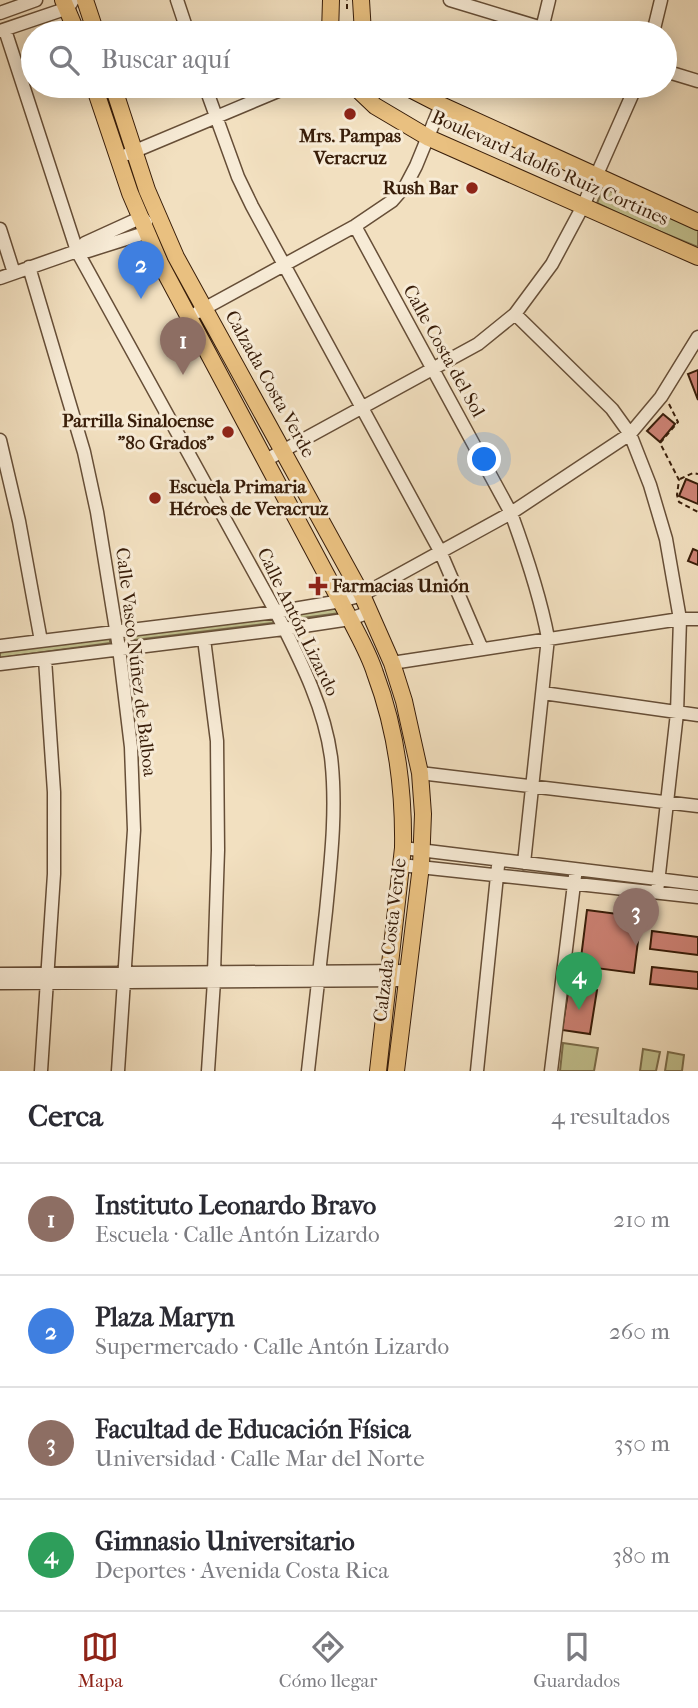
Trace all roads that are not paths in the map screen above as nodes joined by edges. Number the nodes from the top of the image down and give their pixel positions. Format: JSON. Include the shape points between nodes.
{"nodes":[{"id":1,"x":36,"y":0,"type":"edge"},
{"id":2,"x":85,"y":0,"type":"edge"},
{"id":3,"x":177,"y":0,"type":"edge"},
{"id":4,"x":331,"y":0,"type":"edge"},
{"id":5,"x":361,"y":0,"type":"edge"},
{"id":6,"x":450,"y":0,"type":"edge"},
{"id":7,"x":549,"y":0,"type":"edge"},
{"id":8,"x":662,"y":0,"type":"edge"},
{"id":9,"x":70,"y":2,"type":"edge"},
{"id":10,"x":0,"y":13,"type":"edge"},
{"id":11,"x":26,"y":21,"type":"edge"},
{"id":12,"x":74,"y":21,"type":"edge"},
{"id":13,"x":88,"y":21,"type":"edge"},
{"id":14,"x":90,"y":21,"type":"edge"},
{"id":15,"x":184,"y":21,"type":"edge"},
{"id":16,"x":330,"y":21,"type":"edge"},
{"id":17,"x":362,"y":21,"type":"edge"},
{"id":18,"x":514,"y":21,"type":"edge"},
{"id":19,"x":544,"y":21,"type":"edge"},
{"id":20,"x":656,"y":21,"type":"edge"},
{"id":21,"x":21,"y":23,"type":"edge"},
{"id":22,"x":3,"y":31,"type":"edge"},
{"id":23,"x":677,"y":75,"type":"edge"},
{"id":24,"x":698,"y":81,"type":"edge"},
{"id":25,"x":21,"y":85,"type":"edge"},
{"id":26,"x":26,"y":98,"type":"edge"},
{"id":27,"x":98,"y":98,"type":"edge"},
{"id":28,"x":100,"y":98,"type":"edge"},
{"id":29,"x":117,"y":98,"type":"edge"},
{"id":30,"x":209,"y":98,"type":"edge"},
{"id":31,"x":261,"y":98,"type":"edge"},
{"id":32,"x":367,"y":98,"type":"edge"},
{"id":33,"x":427,"y":98,"type":"edge"},
{"id":34,"x":631,"y":98,"type":"edge"},
{"id":35,"x":441,"y":105,"type":"junction"},
{"id":36,"x":215,"y":118,"type":"junction"},
{"id":37,"x":429,"y":138,"type":"junction"},
{"id":38,"x":134,"y":152,"type":"junction"},
{"id":39,"x":118,"y":157,"type":"junction"},
{"id":40,"x":597,"y":176,"type":"junction"},
{"id":41,"x":583,"y":206,"type":"junction"},
{"id":42,"x":698,"y":222,"type":"edge"},
{"id":43,"x":145,"y":224,"type":"junction"},
{"id":44,"x":355,"y":226,"type":"junction"},
{"id":45,"x":0,"y":229,"type":"edge"},
{"id":46,"x":77,"y":251,"type":"junction"},
{"id":47,"x":176,"y":257,"type":"junction"},
{"id":48,"x":698,"y":257,"type":"edge"},
{"id":49,"x":285,"y":264,"type":"junction"},
{"id":50,"x":29,"y":268,"type":"junction"},
{"id":51,"x":14,"y":273,"type":"junction"},
{"id":52,"x":0,"y":278,"type":"edge"},
{"id":53,"x":204,"y":309,"type":"junction"},
{"id":54,"x":515,"y":314,"type":"junction"},
{"id":55,"x":189,"y":317,"type":"junction"},
{"id":56,"x":698,"y":337,"type":"edge"},
{"id":57,"x":432,"y":370,"type":"junction"},
{"id":58,"x":361,"y":407,"type":"junction"},
{"id":59,"x":239,"y":410,"type":"junction"},
{"id":60,"x":630,"y":433,"type":"junction"},
{"id":61,"x":0,"y":440,"type":"edge"},
{"id":62,"x":282,"y":452,"type":"junction"},
{"id":63,"x":266,"y":460,"type":"junction"},
{"id":64,"x":511,"y":513,"type":"junction"},
{"id":65,"x":440,"y":551,"type":"junction"},
{"id":66,"x":362,"y":595,"type":"junction"},
{"id":67,"x":341,"y":601,"type":"junction"},
{"id":68,"x":276,"y":612,"type":"junction"},
{"id":69,"x":370,"y":612,"type":"junction"},
{"id":70,"x":350,"y":619,"type":"junction"},
{"id":71,"x":680,"y":619,"type":"junction"},
{"id":72,"x":698,"y":620,"type":"edge"},
{"id":73,"x":284,"y":629,"type":"junction"},
{"id":74,"x":117,"y":632,"type":"junction"},
{"id":75,"x":548,"y":638,"type":"junction"},
{"id":76,"x":204,"y":639,"type":"junction"},
{"id":77,"x":41,"y":641,"type":"junction"},
{"id":78,"x":0,"y":646,"type":"edge"},
{"id":79,"x":119,"y":648,"type":"junction"},
{"id":80,"x":482,"y":649,"type":"junction"},
{"id":81,"x":45,"y":659,"type":"junction"},
{"id":82,"x":393,"y":663,"type":"junction"},
{"id":83,"x":0,"y":664,"type":"edge"},
{"id":84,"x":543,"y":693,"type":"junction"},
{"id":85,"x":677,"y":713,"type":"junction"},
{"id":86,"x":698,"y":715,"type":"edge"},
{"id":87,"x":420,"y":773,"type":"junction"},
{"id":88,"x":533,"y":785,"type":"junction"},
{"id":89,"x":667,"y":802,"type":"junction"},
{"id":90,"x":698,"y":806,"type":"edge"},
{"id":91,"x":402,"y":857,"type":"junction"},
{"id":92,"x":422,"y":858,"type":"junction"},
{"id":93,"x":524,"y":863,"type":"junction"},
{"id":94,"x":498,"y":867,"type":"junction"},
{"id":95,"x":576,"y":869,"type":"junction"},
{"id":96,"x":574,"y":883,"type":"junction"},
{"id":97,"x":698,"y":884,"type":"edge"},
{"id":98,"x":657,"y":886,"type":"junction"},
{"id":99,"x":698,"y":897,"type":"edge"},
{"id":100,"x":0,"y":974,"type":"edge"},
{"id":101,"x":390,"y":975,"type":"junction"},
{"id":102,"x":407,"y":975,"type":"junction"},
{"id":103,"x":319,"y":976,"type":"junction"},
{"id":104,"x":214,"y":977,"type":"junction"},
{"id":105,"x":48,"y":978,"type":"junction"},
{"id":106,"x":125,"y":978,"type":"junction"},
{"id":107,"x":0,"y":983,"type":"edge"},
{"id":108,"x":41,"y":1071,"type":"edge"},
{"id":109,"x":118,"y":1071,"type":"edge"},
{"id":110,"x":208,"y":1071,"type":"edge"},
{"id":111,"x":308,"y":1071,"type":"edge"},
{"id":112,"x":379,"y":1071,"type":"edge"},
{"id":113,"x":396,"y":1071,"type":"edge"},
{"id":114,"x":477,"y":1071,"type":"edge"},
{"id":115,"x":551,"y":1071,"type":"edge"}],
"edges":[{"from":1,"to":10,"type":"street"},
{"from":2,"to":14,"type":"main road"},
{"from":3,"to":15,"type":"street"},
{"from":4,"to":16,"type":"main road"},
{"from":5,"to":17,"type":"main road"},
{"from":6,"to":18,"type":"street"},
{"from":7,"to":19,"type":"street"},
{"from":8,"to":20,"type":"street"},
{"from":9,"to":11,"type":"street"},
{"from":9,"to":12,"type":"main road"},
{"from":9,"to":13,"type":"street"},
{"from":21,"to":22,"type":"street"},
{"from":22,"to":25,"type":"street","name":"Calle Antón Lizardo"},
{"from":23,"to":24,"type":"street"},
{"from":26,"to":46,"type":"street","name":"Calle Antón Lizardo"},
{"from":27,"to":39,"type":"main road","name":"Calzada Costa Verde"},
{"from":28,"to":38,"type":"street","via":[[118,144]]},
{"from":29,"to":38,"type":"main road","name":"Calzada Costa Verde"},
{"from":30,"to":36,"type":"street"},
{"from":31,"to":36,"type":"street"},
{"from":32,"to":37,"type":"main road","name":"Boulevard Adolfo Ruiz Cortines"},
{"from":33,"to":35,"type":"main road","name":"Boulevard Adolfo Ruiz Cortines"},
{"from":34,"to":40,"type":"street"},
{"from":35,"to":37,"type":"street"},
{"from":35,"to":40,"type":"main road","name":"Boulevard Adolfo Ruiz Cortines"},
{"from":36,"to":38,"type":"street"},
{"from":36,"to":49,"type":"street","via":[[238,177]]},
{"from":37,"to":41,"type":"main road","name":"Boulevard Adolfo Ruiz Cortines"},
{"from":37,"to":44,"type":"street","via":[[406,185],[392,201]]},
{"from":38,"to":39,"type":"street"},
{"from":38,"to":47,"type":"main road","name":"Calzada Costa Verde"},
{"from":39,"to":43,"type":"main road","name":"Calzada Costa Verde"},
{"from":40,"to":41,"type":"street"},
{"from":40,"to":42,"type":"main road","name":"Boulevard Adolfo Ruiz Cortines"},
{"from":41,"to":48,"type":"main road","name":"Boulevard Adolfo Ruiz Cortines"},
{"from":41,"to":54,"type":"street","via":[[552,264]]},
{"from":43,"to":46,"type":"street","via":[[85,243]]},
{"from":43,"to":47,"type":"street","via":[[154,226],[167,252]]},
{"from":43,"to":55,"type":"main road","name":"Calzada Costa Verde"},
{"from":44,"to":49,"type":"street"},
{"from":44,"to":57,"type":"street","name":"Calle Costa del Sol"},
{"from":45,"to":51,"type":"street"},
{"from":46,"to":50,"type":"street"},
{"from":46,"to":68,"type":"street","name":"Calle Antón Lizardo"},
{"from":47,"to":53,"type":"main road","name":"Calzada Costa Verde"},
{"from":49,"to":53,"type":"street"},
{"from":49,"to":58,"type":"street"},
{"from":50,"to":51,"type":"street"},
{"from":50,"to":74,"type":"street","name":"Calle Vasco Núñez de Balboa","via":[[84,452]]},
{"from":51,"to":52,"type":"street"},
{"from":53,"to":55,"type":"street"},
{"from":53,"to":62,"type":"main road","name":"Calzada Costa Verde"},
{"from":54,"to":57,"type":"street","via":[[478,344]]},
{"from":54,"to":60,"type":"street","via":[[612,409]]},
{"from":55,"to":59,"type":"main road","name":"Calzada Costa Verde"},
{"from":56,"to":60,"type":"street","via":[[661,397]]},
{"from":57,"to":58,"type":"street"},
{"from":57,"to":64,"type":"street","name":"Calle Costa del Sol"},
{"from":58,"to":62,"type":"street"},
{"from":58,"to":65,"type":"street"},
{"from":59,"to":62,"type":"street","via":[[246,413],[265,448]]},
{"from":59,"to":63,"type":"main road","name":"Calzada Costa Verde"},
{"from":60,"to":64,"type":"street"},
{"from":60,"to":71,"type":"street","via":[[666,539]]},
{"from":61,"to":77,"type":"street"},
{"from":62,"to":63,"type":"street"},
{"from":62,"to":66,"type":"main road","name":"Calzada Costa Verde"},
{"from":63,"to":67,"type":"main road","name":"Calzada Costa Verde"},
{"from":64,"to":65,"type":"street"},
{"from":64,"to":75,"type":"street","name":"Calle Costa del Sol"},
{"from":65,"to":66,"type":"street"},
{"from":65,"to":80,"type":"street"},
{"from":66,"to":67,"type":"street"},
{"from":66,"to":69,"type":"main road","name":"Calzada Costa Verde"},
{"from":67,"to":68,"type":"street"},
{"from":67,"to":70,"type":"main road","name":"Calzada Costa Verde"},
{"from":68,"to":73,"type":"street","name":"Calle Antón Lizardo"},
{"from":68,"to":74,"type":"street"},
{"from":69,"to":70,"type":"street"},
{"from":69,"to":82,"type":"main road","name":"Calzada Costa Verde"},
{"from":70,"to":73,"type":"street"},
{"from":70,"to":91,"type":"main road","name":"Calzada Costa Verde","via":[[375,670],[386,706],[400,775]]},
{"from":71,"to":72,"type":"street"},
{"from":71,"to":75,"type":"street"},
{"from":71,"to":85,"type":"street"},
{"from":73,"to":76,"type":"street"},
{"from":73,"to":103,"type":"street","name":"Calle Antón Lizardo","via":[[319,707],[331,755],[332,850]]},
{"from":74,"to":77,"type":"street"},
{"from":74,"to":79,"type":"street","name":"Calle Vasco Núñez de Balboa"},
{"from":75,"to":80,"type":"street"},
{"from":75,"to":84,"type":"street","name":"Calle Costa del Sol"},
{"from":76,"to":79,"type":"street"},
{"from":76,"to":104,"type":"street","via":[[217,741]]},
{"from":77,"to":78,"type":"street"},
{"from":79,"to":81,"type":"street"},
{"from":79,"to":106,"type":"street","name":"Calle Vasco Núñez de Balboa","via":[[131,747],[134,830]]},
{"from":80,"to":82,"type":"street"},
{"from":81,"to":83,"type":"street"},
{"from":81,"to":105,"type":"street","via":[[54,792]]},
{"from":82,"to":87,"type":"main road","name":"Calzada Costa Verde"},
{"from":84,"to":85,"type":"street"},
{"from":84,"to":88,"type":"street","name":"Calle Costa del Sol"},
{"from":85,"to":86,"type":"street"},
{"from":85,"to":89,"type":"street"},
{"from":87,"to":88,"type":"street"},
{"from":87,"to":92,"type":"main road","name":"Calzada Costa Verde"},
{"from":88,"to":89,"type":"street"},
{"from":88,"to":93,"type":"street","name":"Calle Costa del Sol"},
{"from":89,"to":90,"type":"street"},
{"from":89,"to":98,"type":"street"},
{"from":91,"to":92,"type":"street"},
{"from":91,"to":101,"type":"main road","name":"Calzada Costa Verde"},
{"from":92,"to":94,"type":"street"},
{"from":92,"to":102,"type":"main road","name":"Calzada Costa Verde"},
{"from":93,"to":94,"type":"street"},
{"from":93,"to":95,"type":"street"},
{"from":94,"to":96,"type":"street"},
{"from":94,"to":114,"type":"street"},
{"from":95,"to":96,"type":"street"},
{"from":95,"to":98,"type":"street"},
{"from":96,"to":98,"type":"street"},
{"from":96,"to":115,"type":"street"},
{"from":97,"to":98,"type":"street"},
{"from":98,"to":99,"type":"street"},
{"from":100,"to":105,"type":"street"},
{"from":101,"to":102,"type":"street"},
{"from":101,"to":103,"type":"street"},
{"from":101,"to":112,"type":"main road","name":"Calzada Costa Verde"},
{"from":102,"to":113,"type":"main road","name":"Calzada Costa Verde"},
{"from":103,"to":104,"type":"street"},
{"from":103,"to":111,"type":"street","name":"Calle Antón Lizardo"},
{"from":104,"to":106,"type":"street"},
{"from":104,"to":110,"type":"street"},
{"from":105,"to":106,"type":"street"},
{"from":105,"to":107,"type":"street"},
{"from":105,"to":108,"type":"street"},
{"from":106,"to":109,"type":"street","name":"Calle Vasco Núñez de Balboa"}]}
